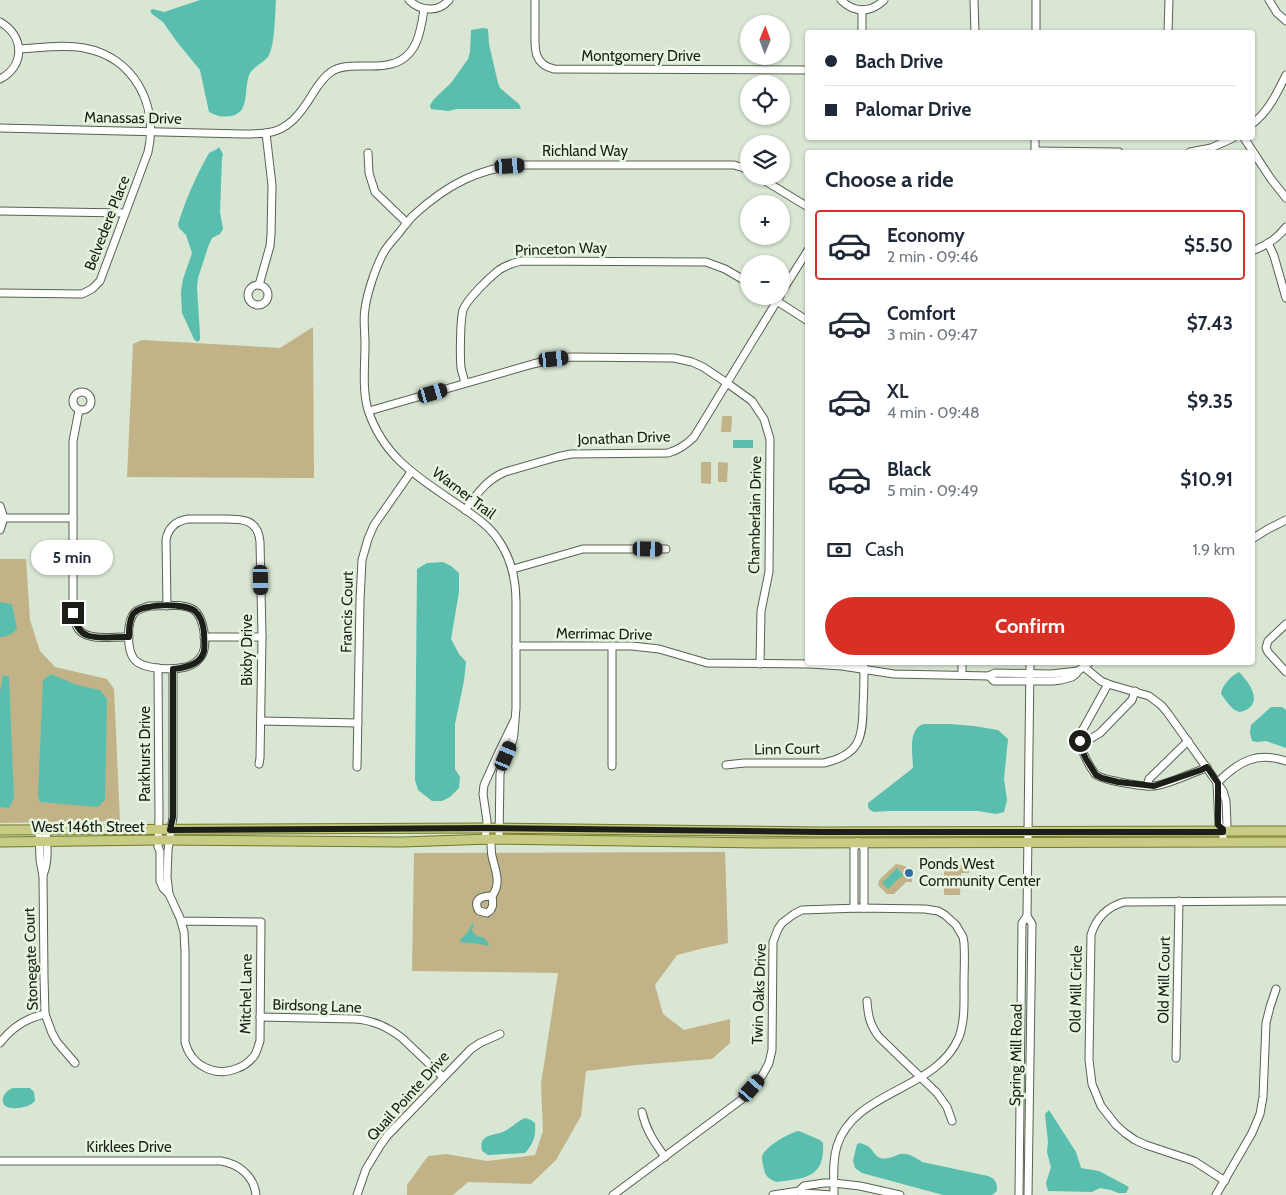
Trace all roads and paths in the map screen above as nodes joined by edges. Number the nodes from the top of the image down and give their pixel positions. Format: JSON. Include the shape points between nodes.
{"nodes":[{"id":1,"x":409,"y":0,"type":"edge"},
{"id":2,"x":449,"y":0,"type":"edge"},
{"id":3,"x":534,"y":0,"type":"edge"},
{"id":4,"x":842,"y":0,"type":"edge"},
{"id":5,"x":884,"y":0,"type":"edge"},
{"id":6,"x":974,"y":0,"type":"edge"},
{"id":7,"x":1036,"y":0,"type":"edge"},
{"id":8,"x":1169,"y":0,"type":"edge"},
{"id":9,"x":1270,"y":0,"type":"edge"},
{"id":10,"x":424,"y":9,"type":"junction"},
{"id":11,"x":862,"y":10,"type":"junction"},
{"id":12,"x":1286,"y":21,"type":"edge"},
{"id":13,"x":0,"y":22,"type":"edge"},
{"id":14,"x":862,"y":30,"type":"edge"},
{"id":15,"x":975,"y":30,"type":"edge"},
{"id":16,"x":1036,"y":30,"type":"edge"},
{"id":17,"x":1168,"y":30,"type":"edge"},
{"id":18,"x":19,"y":49,"type":"junction"},
{"id":19,"x":805,"y":70,"type":"edge"},
{"id":20,"x":1286,"y":75,"type":"edge"},
{"id":21,"x":0,"y":80,"type":"edge"},
{"id":22,"x":1255,"y":121,"type":"edge"},
{"id":23,"x":0,"y":128,"type":"edge"},
{"id":24,"x":151,"y":132,"type":"junction"},
{"id":25,"x":266,"y":133,"type":"junction"},
{"id":26,"x":1229,"y":140,"type":"edge"},
{"id":27,"x":1201,"y":150,"type":"edge"},
{"id":28,"x":368,"y":153,"type":"dead end"},
{"id":29,"x":1255,"y":155,"type":"edge"},
{"id":30,"x":740,"y":166,"type":"edge"},
{"id":31,"x":772,"y":185,"type":"edge"},
{"id":32,"x":1286,"y":198,"type":"edge"},
{"id":33,"x":805,"y":205,"type":"edge"},
{"id":34,"x":0,"y":211,"type":"edge"},
{"id":35,"x":124,"y":214,"type":"junction"},
{"id":36,"x":407,"y":223,"type":"junction"},
{"id":37,"x":1286,"y":228,"type":"edge"},
{"id":38,"x":1268,"y":243,"type":"junction"},
{"id":39,"x":1255,"y":250,"type":"edge"},
{"id":40,"x":805,"y":255,"type":"edge"},
{"id":41,"x":740,"y":278,"type":"edge"},
{"id":42,"x":790,"y":279,"type":"edge"},
{"id":43,"x":259,"y":285,"type":"dead end"},
{"id":44,"x":0,"y":293,"type":"edge"},
{"id":45,"x":1286,"y":298,"type":"edge"},
{"id":46,"x":774,"y":305,"type":"edge"},
{"id":47,"x":789,"y":305,"type":"edge"},
{"id":48,"x":805,"y":319,"type":"edge"},
{"id":49,"x":365,"y":361,"type":"joint"},
{"id":50,"x":465,"y":383,"type":"junction"},
{"id":51,"x":727,"y":383,"type":"junction"},
{"id":52,"x":79,"y":410,"type":"dead end"},
{"id":53,"x":369,"y":411,"type":"junction"},
{"id":54,"x":411,"y":472,"type":"junction"},
{"id":55,"x":0,"y":506,"type":"edge"},
{"id":56,"x":465,"y":510,"type":"junction"},
{"id":57,"x":4,"y":518,"type":"junction"},
{"id":58,"x":73,"y":518,"type":"junction"},
{"id":59,"x":1286,"y":520,"type":"edge"},
{"id":60,"x":0,"y":530,"type":"edge"},
{"id":61,"x":1255,"y":538,"type":"edge"},
{"id":62,"x":666,"y":550,"type":"dead end"},
{"id":63,"x":513,"y":569,"type":"junction"},
{"id":64,"x":167,"y":606,"type":"junction"},
{"id":65,"x":1286,"y":624,"type":"edge"},
{"id":66,"x":204,"y":636,"type":"junction"},
{"id":67,"x":129,"y":637,"type":"junction"},
{"id":68,"x":262,"y":637,"type":"junction"},
{"id":69,"x":516,"y":646,"type":"junction"},
{"id":70,"x":612,"y":646,"type":"junction"},
{"id":71,"x":760,"y":664,"type":"junction"},
{"id":72,"x":805,"y":664,"type":"edge"},
{"id":73,"x":826,"y":665,"type":"edge"},
{"id":74,"x":962,"y":665,"type":"edge"},
{"id":75,"x":1030,"y":665,"type":"edge"},
{"id":76,"x":864,"y":666,"type":"edge"},
{"id":77,"x":1084,"y":667,"type":"edge"},
{"id":78,"x":158,"y":668,"type":"junction"},
{"id":79,"x":173,"y":669,"type":"junction"},
{"id":80,"x":1286,"y":672,"type":"edge"},
{"id":81,"x":962,"y":676,"type":"junction"},
{"id":82,"x":1030,"y":677,"type":"junction"},
{"id":83,"x":1108,"y":684,"type":"junction"},
{"id":84,"x":1135,"y":692,"type":"junction"},
{"id":85,"x":514,"y":720,"type":"junction"},
{"id":86,"x":261,"y":721,"type":"junction"},
{"id":87,"x":358,"y":723,"type":"junction"},
{"id":88,"x":1080,"y":741,"type":"junction"},
{"id":89,"x":1188,"y":741,"type":"junction"},
{"id":90,"x":1286,"y":761,"type":"edge"},
{"id":91,"x":494,"y":763,"type":"junction"},
{"id":92,"x":259,"y":764,"type":"dead end"},
{"id":93,"x":726,"y":765,"type":"dead end"},
{"id":94,"x":502,"y":766,"type":"junction"},
{"id":95,"x":612,"y":766,"type":"dead end"},
{"id":96,"x":357,"y":767,"type":"dead end"},
{"id":97,"x":1207,"y":767,"type":"junction"},
{"id":98,"x":1218,"y":783,"type":"junction"},
{"id":99,"x":1147,"y":786,"type":"junction"},
{"id":100,"x":487,"y":828,"type":"junction"},
{"id":101,"x":159,"y":829,"type":"junction"},
{"id":102,"x":500,"y":829,"type":"junction"},
{"id":103,"x":0,"y":830,"type":"edge"},
{"id":104,"x":43,"y":830,"type":"junction"},
{"id":105,"x":170,"y":830,"type":"junction"},
{"id":106,"x":714,"y":830,"type":"junction"},
{"id":107,"x":1223,"y":830,"type":"junction"},
{"id":108,"x":1286,"y":831,"type":"edge"},
{"id":109,"x":858,"y":832,"type":"junction"},
{"id":110,"x":1028,"y":832,"type":"junction"},
{"id":111,"x":159,"y":840,"type":"junction"},
{"id":112,"x":169,"y":840,"type":"junction"},
{"id":113,"x":492,"y":840,"type":"junction"},
{"id":114,"x":0,"y":842,"type":"edge"},
{"id":115,"x":43,"y":842,"type":"junction"},
{"id":116,"x":714,"y":842,"type":"junction"},
{"id":117,"x":858,"y":842,"type":"junction"},
{"id":118,"x":1223,"y":842,"type":"junction"},
{"id":119,"x":1286,"y":842,"type":"edge"},
{"id":120,"x":1028,"y":843,"type":"junction"},
{"id":121,"x":169,"y":894,"type":"junction"},
{"id":122,"x":492,"y":896,"type":"dead end"},
{"id":123,"x":1179,"y":901,"type":"junction"},
{"id":124,"x":1286,"y":901,"type":"edge"},
{"id":125,"x":859,"y":908,"type":"junction"},
{"id":126,"x":1027,"y":916,"type":"junction"},
{"id":127,"x":181,"y":921,"type":"junction"},
{"id":128,"x":1276,"y":989,"type":"dead end"},
{"id":129,"x":867,"y":1001,"type":"dead end"},
{"id":130,"x":45,"y":1014,"type":"junction"},
{"id":131,"x":260,"y":1017,"type":"junction"},
{"id":132,"x":500,"y":1034,"type":"dead end"},
{"id":133,"x":0,"y":1043,"type":"edge"},
{"id":134,"x":1176,"y":1058,"type":"dead end"},
{"id":135,"x":75,"y":1063,"type":"dead end"},
{"id":136,"x":221,"y":1072,"type":"joint"},
{"id":137,"x":444,"y":1077,"type":"junction"},
{"id":138,"x":922,"y":1077,"type":"junction"},
{"id":139,"x":642,"y":1112,"type":"dead end"},
{"id":140,"x":952,"y":1121,"type":"dead end"},
{"id":141,"x":665,"y":1157,"type":"junction"},
{"id":142,"x":0,"y":1161,"type":"edge"},
{"id":143,"x":1225,"y":1181,"type":"junction"},
{"id":144,"x":834,"y":1183,"type":"junction"},
{"id":145,"x":799,"y":1191,"type":"junction"},
{"id":146,"x":256,"y":1195,"type":"edge"},
{"id":147,"x":357,"y":1195,"type":"edge"},
{"id":148,"x":614,"y":1195,"type":"edge"},
{"id":149,"x":773,"y":1195,"type":"edge"},
{"id":150,"x":833,"y":1195,"type":"edge"},
{"id":151,"x":900,"y":1195,"type":"edge"},
{"id":152,"x":1019,"y":1195,"type":"edge"},
{"id":153,"x":1028,"y":1195,"type":"edge"},
{"id":154,"x":1216,"y":1195,"type":"edge"}],
"edges":[{"from":1,"to":10,"type":"street"},
{"from":2,"to":10,"type":"street","via":[[442,6]]},
{"from":3,"to":19,"type":"street","name":"Montgomery Drive","via":[[535,50],[544,65],[554,69]]},
{"from":4,"to":11,"type":"street","via":[[850,7]]},
{"from":5,"to":11,"type":"street","via":[[873,8]]},
{"from":6,"to":15,"type":"street"},
{"from":7,"to":16,"type":"street"},
{"from":8,"to":17,"type":"street"},
{"from":9,"to":12,"type":"street"},
{"from":10,"to":25,"type":"street","via":[[416,44],[399,62],[346,66],[332,71],[320,82],[297,117],[280,129]]},
{"from":11,"to":14,"type":"street"},
{"from":13,"to":18,"type":"street","via":[[15,36]]},
{"from":18,"to":21,"type":"street","via":[[11,72]]},
{"from":18,"to":24,"type":"street","name":"Belvedere Place","via":[[84,48],[115,61],[133,76],[141,89],[150,115]]},
{"from":20,"to":22,"type":"street","via":[[1268,109]]},
{"from":23,"to":24,"type":"street","name":"Manassas Drive"},
{"from":24,"to":25,"type":"street","name":"Manassas Drive"},
{"from":24,"to":35,"type":"street","name":"Belvedere Place","via":[[148,152]]},
{"from":25,"to":43,"type":"street","via":[[272,185],[271,236]]},
{"from":26,"to":27,"type":"street"},
{"from":28,"to":36,"type":"street","via":[[375,192]]},
{"from":29,"to":32,"type":"street"},
{"from":30,"to":36,"type":"street","name":"Richland Way","via":[[510,166],[486,170],[453,185]]},
{"from":31,"to":33,"type":"street"},
{"from":34,"to":35,"type":"street"},
{"from":35,"to":44,"type":"street","name":"Belvedere Place","via":[[100,281],[92,289],[74,294]]},
{"from":36,"to":49,"type":"street","name":"Richland Way","via":[[384,250],[375,271],[364,310]]},
{"from":37,"to":38,"type":"street"},
{"from":38,"to":39,"type":"street"},
{"from":38,"to":45,"type":"street"},
{"from":40,"to":42,"type":"street","name":"Jonathan Drive"},
{"from":41,"to":50,"type":"street","name":"Princeton Way","via":[[725,269],[695,261],[515,262],[500,269],[474,294],[464,310],[461,368]]},
{"from":46,"to":51,"type":"street","name":"Jonathan Drive"},
{"from":47,"to":48,"type":"street"},
{"from":49,"to":53,"type":"street","name":"Warner Trail"},
{"from":50,"to":51,"type":"street","name":"Chamberlain Drive","via":[[554,359],[629,357],[684,359]]},
{"from":50,"to":53,"type":"street","name":"Chamberlain Drive"},
{"from":51,"to":56,"type":"street","name":"Jonathan Drive","via":[[694,437],[680,449],[668,453],[577,453],[549,459],[497,475],[480,489]]},
{"from":51,"to":71,"type":"street","name":"Chamberlain Drive","via":[[756,406],[770,438],[769,572],[760,611]]},
{"from":52,"to":58,"type":"street","via":[[73,441]]},
{"from":53,"to":54,"type":"street","name":"Warner Trail","via":[[387,448]]},
{"from":54,"to":56,"type":"street","name":"Warner Trail"},
{"from":54,"to":87,"type":"street","name":"Francis Court","via":[[374,525],[364,549]]},
{"from":55,"to":57,"type":"street"},
{"from":56,"to":63,"type":"street","name":"Warner Trail","via":[[497,538]]},
{"from":57,"to":58,"type":"street"},
{"from":57,"to":60,"type":"street"},
{"from":58,"to":67,"type":"street","via":[[73,613],[76,625],[81,633],[88,636]]},
{"from":59,"to":61,"type":"street"},
{"from":62,"to":63,"type":"street","via":[[583,549]]},
{"from":63,"to":69,"type":"street","name":"Warner Trail"},
{"from":64,"to":66,"type":"street","via":[[186,606],[196,611],[204,626]]},
{"from":64,"to":67,"type":"street","via":[[149,606],[136,611],[130,620]]},
{"from":64,"to":68,"type":"street","name":"Bixby Drive","via":[[166,540],[172,527],[188,519],[244,520],[255,527],[260,538]]},
{"from":65,"to":80,"type":"street","via":[[1268,641],[1266,648]]},
{"from":66,"to":68,"type":"street"},
{"from":66,"to":79,"type":"street","via":[[204,651],[198,660],[190,666]]},
{"from":67,"to":78,"type":"street","via":[[134,659],[139,664]]},
{"from":68,"to":86,"type":"street","name":"Bixby Drive"},
{"from":69,"to":70,"type":"street","name":"Merrimac Drive"},
{"from":69,"to":85,"type":"street","name":"Warner Trail"},
{"from":70,"to":71,"type":"street","name":"Merrimac Drive","via":[[660,649],[707,663]]},
{"from":70,"to":95,"type":"street"},
{"from":71,"to":72,"type":"street","name":"Merrimac Drive"},
{"from":73,"to":76,"type":"street","name":"Merrimac Drive"},
{"from":74,"to":81,"type":"street"},
{"from":75,"to":82,"type":"street","name":"Spring Mill Road"},
{"from":76,"to":81,"type":"street","name":"Merrimac Drive","via":[[904,674]]},
{"from":76,"to":93,"type":"street","name":"Linn Court","via":[[863,728],[857,743],[848,753],[824,763]]},
{"from":77,"to":82,"type":"street","name":"Merrimac Drive","via":[[1072,677],[1060,680]]},
{"from":77,"to":83,"type":"street"},
{"from":78,"to":79,"type":"street"},
{"from":78,"to":101,"type":"street","name":"Parkhurst Drive"},
{"from":79,"to":105,"type":"street","name":"Parkhurst Drive","via":[[173,817]]},
{"from":81,"to":82,"type":"street","name":"Merrimac Drive","via":[[989,676],[994,681]]},
{"from":82,"to":110,"type":"street","name":"Spring Mill Road"},
{"from":83,"to":84,"type":"street"},
{"from":83,"to":88,"type":"street","via":[[1082,731]]},
{"from":84,"to":88,"type":"street","via":[[1132,700],[1100,733]]},
{"from":84,"to":89,"type":"street","via":[[1149,696],[1161,705]]},
{"from":85,"to":91,"type":"street","name":"Warner Trail"},
{"from":85,"to":94,"type":"street","name":"Warner Trail","via":[[513,740]]},
{"from":86,"to":87,"type":"street"},
{"from":86,"to":92,"type":"street","name":"Bixby Drive"},
{"from":87,"to":96,"type":"street","name":"Francis Court"},
{"from":88,"to":99,"type":"street","via":[[1096,775]]},
{"from":89,"to":97,"type":"street"},
{"from":89,"to":99,"type":"street","via":[[1149,779]]},
{"from":90,"to":98,"type":"street","via":[[1271,757],[1247,761],[1230,770]]},
{"from":91,"to":94,"type":"street"},
{"from":91,"to":100,"type":"street","name":"Warner Trail","via":[[483,794]]},
{"from":94,"to":102,"type":"street","name":"Warner Trail"},
{"from":97,"to":98,"type":"street"},
{"from":97,"to":99,"type":"street","via":[[1159,785]]},
{"from":98,"to":107,"type":"street","via":[[1218,825]]},
{"from":100,"to":102,"type":"main road","name":"West 146th Street"},
{"from":100,"to":105,"type":"main road","name":"West 146th Street"},
{"from":100,"to":113,"type":"street","name":"Warner Trail"},
{"from":101,"to":104,"type":"main road","name":"West 146th Street"},
{"from":101,"to":105,"type":"main road","name":"West 146th Street"},
{"from":101,"to":111,"type":"street","name":"Parkhurst Drive"},
{"from":102,"to":106,"type":"main road","name":"West 146th Street"},
{"from":102,"to":113,"type":"street","name":"Warner Trail"},
{"from":103,"to":104,"type":"main road","name":"West 146th Street"},
{"from":104,"to":115,"type":"street","name":"Stonegate Court"},
{"from":105,"to":112,"type":"street","name":"Parkhurst Drive"},
{"from":106,"to":109,"type":"main road","name":"West 146th Street"},
{"from":106,"to":116,"type":"main road"},
{"from":107,"to":108,"type":"main road","name":"West 146th Street"},
{"from":107,"to":110,"type":"main road","name":"West 146th Street"},
{"from":107,"to":118,"type":"street"},
{"from":109,"to":110,"type":"main road","name":"West 146th Street"},
{"from":109,"to":117,"type":"street"},
{"from":110,"to":120,"type":"street","name":"Spring Mill Road"},
{"from":111,"to":112,"type":"main road","name":"West 146th Street"},
{"from":111,"to":115,"type":"main road","name":"West 146th Street"},
{"from":111,"to":121,"type":"street","name":"Parkhurst Drive","via":[[160,881]]},
{"from":112,"to":113,"type":"main road","name":"West 146th Street"},
{"from":112,"to":121,"type":"street","name":"Parkhurst Drive"},
{"from":113,"to":116,"type":"main road","name":"West 146th Street"},
{"from":113,"to":122,"type":"street","via":[[498,882]]},
{"from":114,"to":115,"type":"main road","name":"West 146th Street"},
{"from":115,"to":130,"type":"street","name":"Stonegate Court"},
{"from":116,"to":117,"type":"main road","name":"West 146th Street"},
{"from":117,"to":120,"type":"main road","name":"West 146th Street"},
{"from":117,"to":125,"type":"street","via":[[864,848]]},
{"from":118,"to":119,"type":"main road","name":"West 146th Street"},
{"from":118,"to":120,"type":"main road","name":"West 146th Street"},
{"from":120,"to":126,"type":"street","name":"Spring Mill Road"},
{"from":121,"to":127,"type":"street","name":"Parkhurst Drive"},
{"from":123,"to":124,"type":"street","name":"Old Mill Circle"},
{"from":123,"to":134,"type":"street","name":"Old Mill Court"},
{"from":123,"to":143,"type":"street","name":"Old Mill Circle","via":[[1117,904],[1103,913],[1093,928],[1090,945],[1089,1071],[1101,1106],[1125,1133],[1146,1145],[1194,1161]]},
{"from":125,"to":138,"type":"street","name":"Twin Oaks Drive","via":[[938,911],[952,920],[963,937],[964,1014],[961,1032],[947,1057]]},
{"from":125,"to":141,"type":"street","name":"Twin Oaks Drive","via":[[802,910],[782,923],[773,942],[772,1050],[766,1069],[741,1100]]},
{"from":126,"to":152,"type":"street","name":"Spring Mill Road","via":[[1022,923]]},
{"from":126,"to":153,"type":"street","name":"Spring Mill Road","via":[[1032,924]]},
{"from":127,"to":131,"type":"street","name":"Mitchel Lane","via":[[261,922]]},
{"from":127,"to":136,"type":"street","name":"Parkhurst Drive","via":[[185,951],[185,1042],[188,1052],[197,1062],[207,1069]]},
{"from":128,"to":143,"type":"street","via":[[1266,1023],[1260,1114]]},
{"from":129,"to":138,"type":"street","via":[[874,1030]]},
{"from":130,"to":133,"type":"street","via":[[17,1026]]},
{"from":130,"to":135,"type":"street","name":"Stonegate Court","via":[[57,1042]]},
{"from":131,"to":136,"type":"street","name":"Mitchel Lane","via":[[260,1041],[254,1056],[235,1070]]},
{"from":131,"to":137,"type":"street","name":"Birdsong Lane","via":[[355,1019],[380,1025],[402,1038]]},
{"from":132,"to":137,"type":"street","name":"Quail Pointe Drive","via":[[476,1045]]},
{"from":137,"to":147,"type":"street","name":"Quail Pointe Drive","via":[[380,1146],[366,1168]]},
{"from":138,"to":140,"type":"street","via":[[947,1107]]},
{"from":138,"to":144,"type":"street","name":"Twin Oaks Drive","via":[[870,1106],[849,1125],[836,1151]]},
{"from":139,"to":141,"type":"street","via":[[650,1135]]},
{"from":141,"to":148,"type":"street","name":"Twin Oaks Drive"},
{"from":142,"to":146,"type":"street","name":"Kirklees Drive","via":[[230,1162],[247,1174]]},
{"from":143,"to":154,"type":"street"},
{"from":144,"to":145,"type":"street","via":[[804,1186]]},
{"from":144,"to":150,"type":"street","name":"Twin Oaks Drive"},
{"from":144,"to":151,"type":"street"},
{"from":145,"to":149,"type":"street"},
{"from":145,"to":150,"type":"street"}]}
